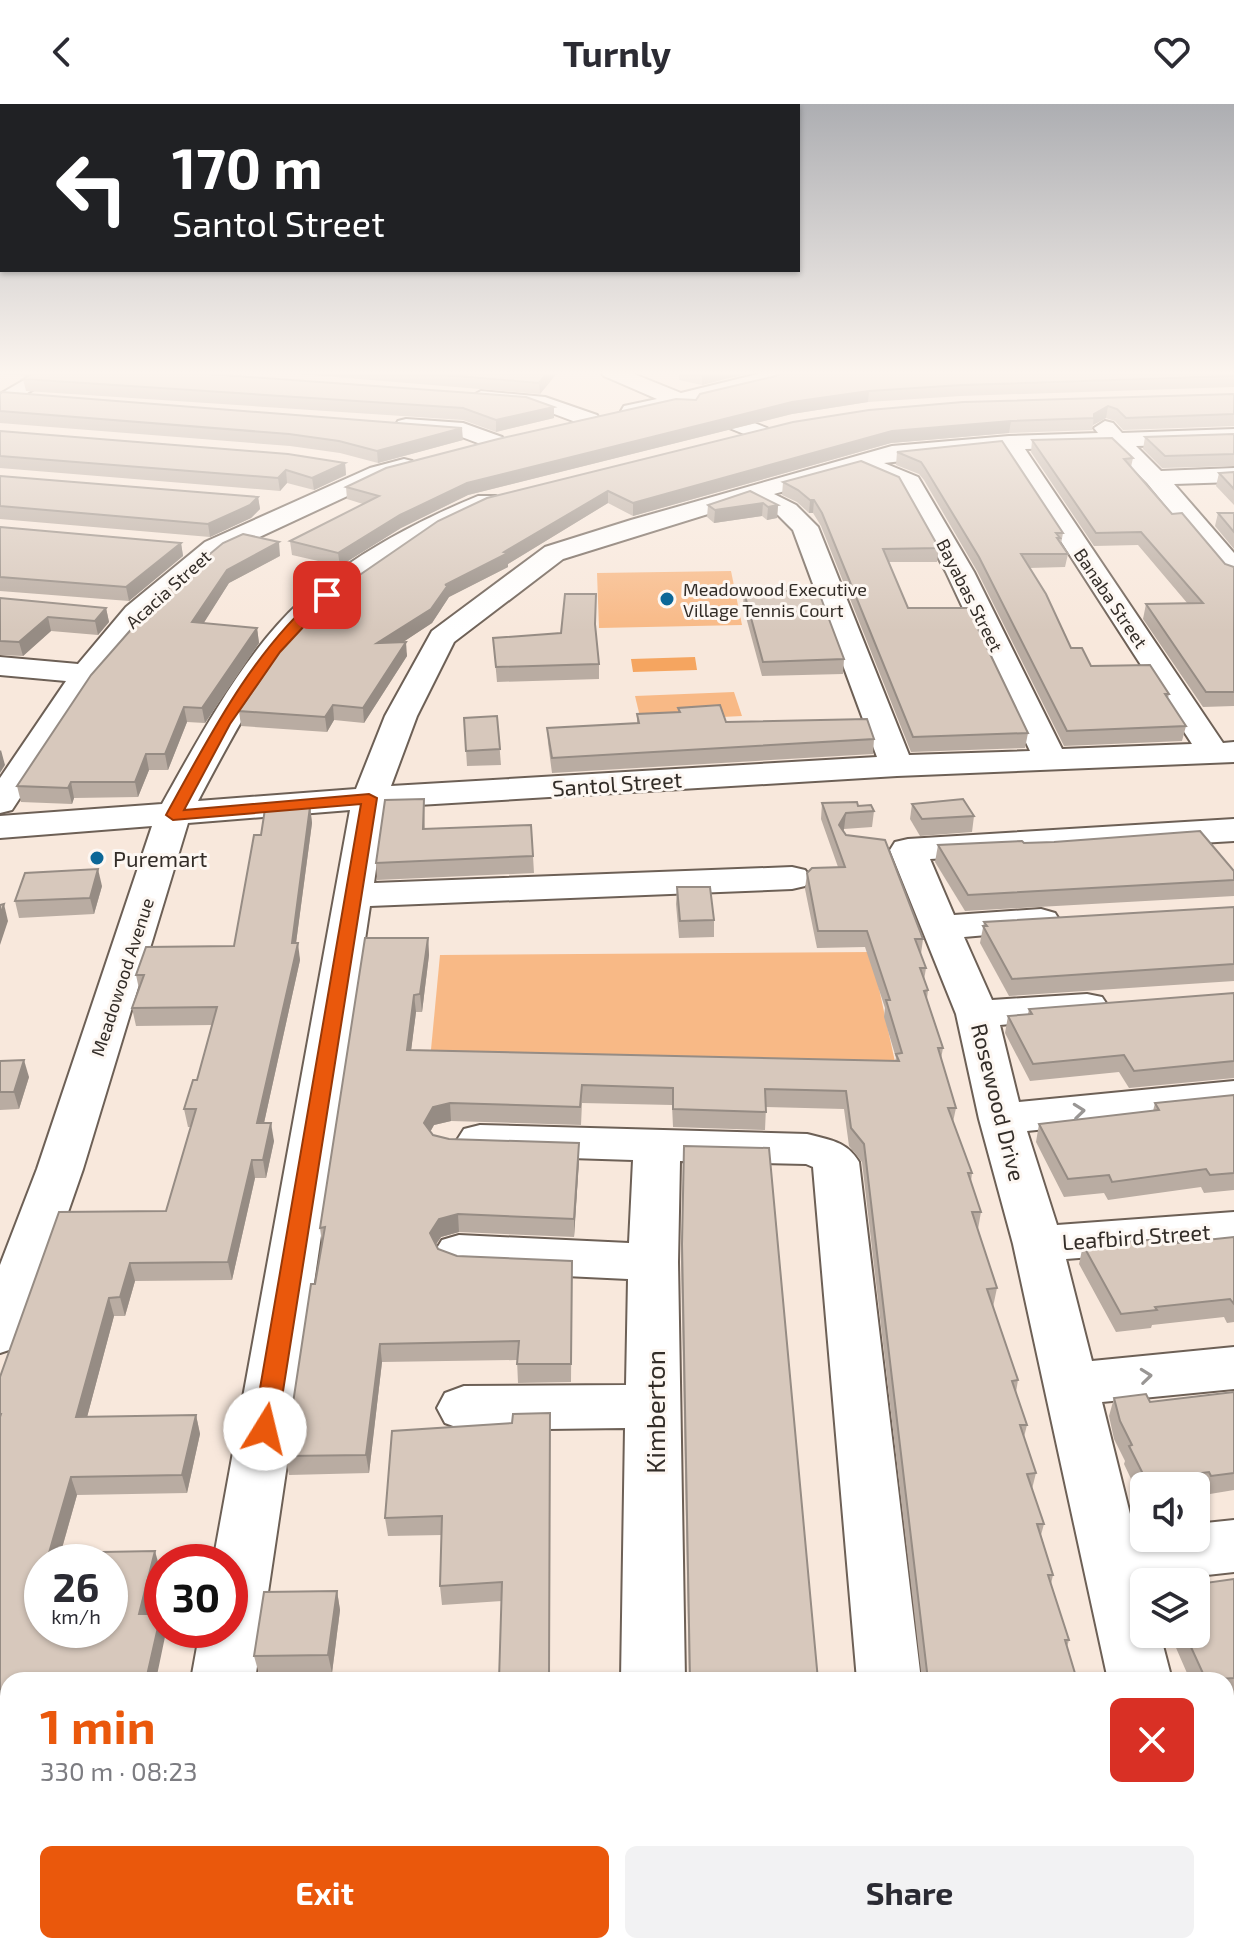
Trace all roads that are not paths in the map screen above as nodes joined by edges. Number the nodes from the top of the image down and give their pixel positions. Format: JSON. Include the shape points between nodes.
{"nodes":[{"id":1,"x":871,"y":458,"type":"edge"},
{"id":2,"x":1020,"y":458,"type":"edge"},
{"id":3,"x":1135,"y":458,"type":"edge"},
{"id":4,"x":422,"y":461,"type":"edge"},
{"id":5,"x":860,"y":461,"type":"junction"},
{"id":6,"x":340,"y":463,"type":"edge"},
{"id":7,"x":378,"y":473,"type":"junction"},
{"id":8,"x":1234,"y":475,"type":"edge"},
{"id":9,"x":1155,"y":478,"type":"junction"},
{"id":10,"x":754,"y":494,"type":"junction"},
{"id":11,"x":507,"y":496,"type":"edge"},
{"id":12,"x":261,"y":500,"type":"dead end"},
{"id":13,"x":307,"y":503,"type":"junction"},
{"id":14,"x":184,"y":545,"type":"edge"},
{"id":15,"x":214,"y":548,"type":"junction"},
{"id":16,"x":1234,"y":570,"type":"edge"},
{"id":17,"x":106,"y":611,"type":"edge"},
{"id":18,"x":136,"y":613,"type":"junction"},
{"id":19,"x":0,"y":666,"type":"edge"},
{"id":20,"x":86,"y":674,"type":"junction"},
{"id":21,"x":0,"y":747,"type":"edge"},
{"id":22,"x":37,"y":751,"type":"junction"},
{"id":23,"x":1224,"y":752,"type":"edge"},
{"id":24,"x":1050,"y":758,"type":"junction"},
{"id":25,"x":897,"y":766,"type":"junction"},
{"id":26,"x":369,"y":798,"type":"junction"},
{"id":27,"x":0,"y":803,"type":"edge"},
{"id":28,"x":173,"y":815,"type":"junction"},
{"id":29,"x":0,"y":827,"type":"edge"},
{"id":30,"x":1234,"y":830,"type":"edge"},
{"id":31,"x":792,"y":878,"type":"dead end"},
{"id":32,"x":355,"y":895,"type":"junction"},
{"id":33,"x":1080,"y":918,"type":"edge"},
{"id":34,"x":942,"y":927,"type":"junction"},
{"id":35,"x":1128,"y":1003,"type":"edge"},
{"id":36,"x":977,"y":1014,"type":"junction"},
{"id":37,"x":1234,"y":1095,"type":"edge"},
{"id":38,"x":1001,"y":1119,"type":"junction"},
{"id":39,"x":451,"y":1139,"type":"edge"},
{"id":40,"x":657,"y":1145,"type":"junction"},
{"id":41,"x":1234,"y":1229,"type":"edge"},
{"id":42,"x":1038,"y":1244,"type":"junction"},
{"id":43,"x":459,"y":1253,"type":"edge"},
{"id":44,"x":653,"y":1262,"type":"junction"},
{"id":45,"x":0,"y":1333,"type":"edge"},
{"id":46,"x":1234,"y":1368,"type":"edge"},
{"id":47,"x":1069,"y":1384,"type":"junction"},
{"id":48,"x":655,"y":1406,"type":"junction"},
{"id":49,"x":464,"y":1408,"type":"dead end"},
{"id":50,"x":1234,"y":1546,"type":"edge"},
{"id":51,"x":1111,"y":1558,"type":"junction"},
{"id":52,"x":224,"y":1672,"type":"edge"},
{"id":53,"x":653,"y":1672,"type":"edge"},
{"id":54,"x":888,"y":1672,"type":"edge"},
{"id":55,"x":1138,"y":1672,"type":"edge"}],
"edges":[{"from":1,"to":5,"type":"street"},
{"from":2,"to":23,"type":"street","name":"Banaba Street"},
{"from":3,"to":9,"type":"street"},
{"from":4,"to":7,"type":"street","name":"Acacia Street"},
{"from":5,"to":10,"type":"street"},
{"from":5,"to":24,"type":"street","name":"Bayabas Street","via":[[909,482],[960,572]]},
{"from":6,"to":7,"type":"street"},
{"from":7,"to":13,"type":"street","name":"Acacia Street"},
{"from":8,"to":9,"type":"street"},
{"from":9,"to":16,"type":"street"},
{"from":10,"to":25,"type":"street","via":[[787,510],[814,544]]},
{"from":10,"to":26,"type":"street","via":[[554,553],[442,637],[401,716]]},
{"from":11,"to":28,"type":"street","name":"Meadowood Avenue","via":[[428,526],[309,609],[223,724]]},
{"from":12,"to":13,"type":"street"},
{"from":13,"to":15,"type":"street","name":"Acacia Street"},
{"from":14,"to":15,"type":"street"},
{"from":15,"to":18,"type":"street","name":"Acacia Street"},
{"from":17,"to":18,"type":"street"},
{"from":18,"to":20,"type":"street","name":"Acacia Street"},
{"from":19,"to":20,"type":"street"},
{"from":20,"to":22,"type":"street","name":"Acacia Street"},
{"from":21,"to":22,"type":"street"},
{"from":22,"to":27,"type":"street","name":"Acacia Street"},
{"from":23,"to":24,"type":"street","name":"Santol Street"},
{"from":24,"to":25,"type":"street","name":"Santol Street"},
{"from":25,"to":26,"type":"street","name":"Santol Street"},
{"from":26,"to":28,"type":"street","name":"Santol Street"},
{"from":26,"to":32,"type":"street"},
{"from":28,"to":29,"type":"street","name":"Santol Street"},
{"from":28,"to":45,"type":"street","name":"Meadowood Avenue","via":[[60,1169]]},
{"from":30,"to":34,"type":"street","name":"Rosewood Drive","via":[[890,845]]},
{"from":31,"to":32,"type":"street"},
{"from":32,"to":52,"type":"street"},
{"from":33,"to":34,"type":"street"},
{"from":34,"to":36,"type":"street","name":"Rosewood Drive"},
{"from":35,"to":36,"type":"street"},
{"from":36,"to":38,"type":"street","name":"Rosewood Drive"},
{"from":38,"to":37,"type":"street","one_way":true},
{"from":38,"to":42,"type":"street","name":"Rosewood Drive"},
{"from":39,"to":40,"type":"street"},
{"from":40,"to":44,"type":"street","name":"Kimberton"},
{"from":40,"to":54,"type":"street","via":[[807,1149],[836,1162]]},
{"from":41,"to":42,"type":"street","name":"Leafbird Street"},
{"from":42,"to":47,"type":"street","name":"Rosewood Drive"},
{"from":43,"to":44,"type":"street"},
{"from":44,"to":48,"type":"street","name":"Kimberton"},
{"from":47,"to":46,"type":"street","one_way":true},
{"from":47,"to":51,"type":"street","name":"Rosewood Drive"},
{"from":48,"to":49,"type":"street"},
{"from":48,"to":53,"type":"street","name":"Kimberton"},
{"from":50,"to":51,"type":"street"},
{"from":51,"to":55,"type":"street","name":"Rosewood Drive"}]}
